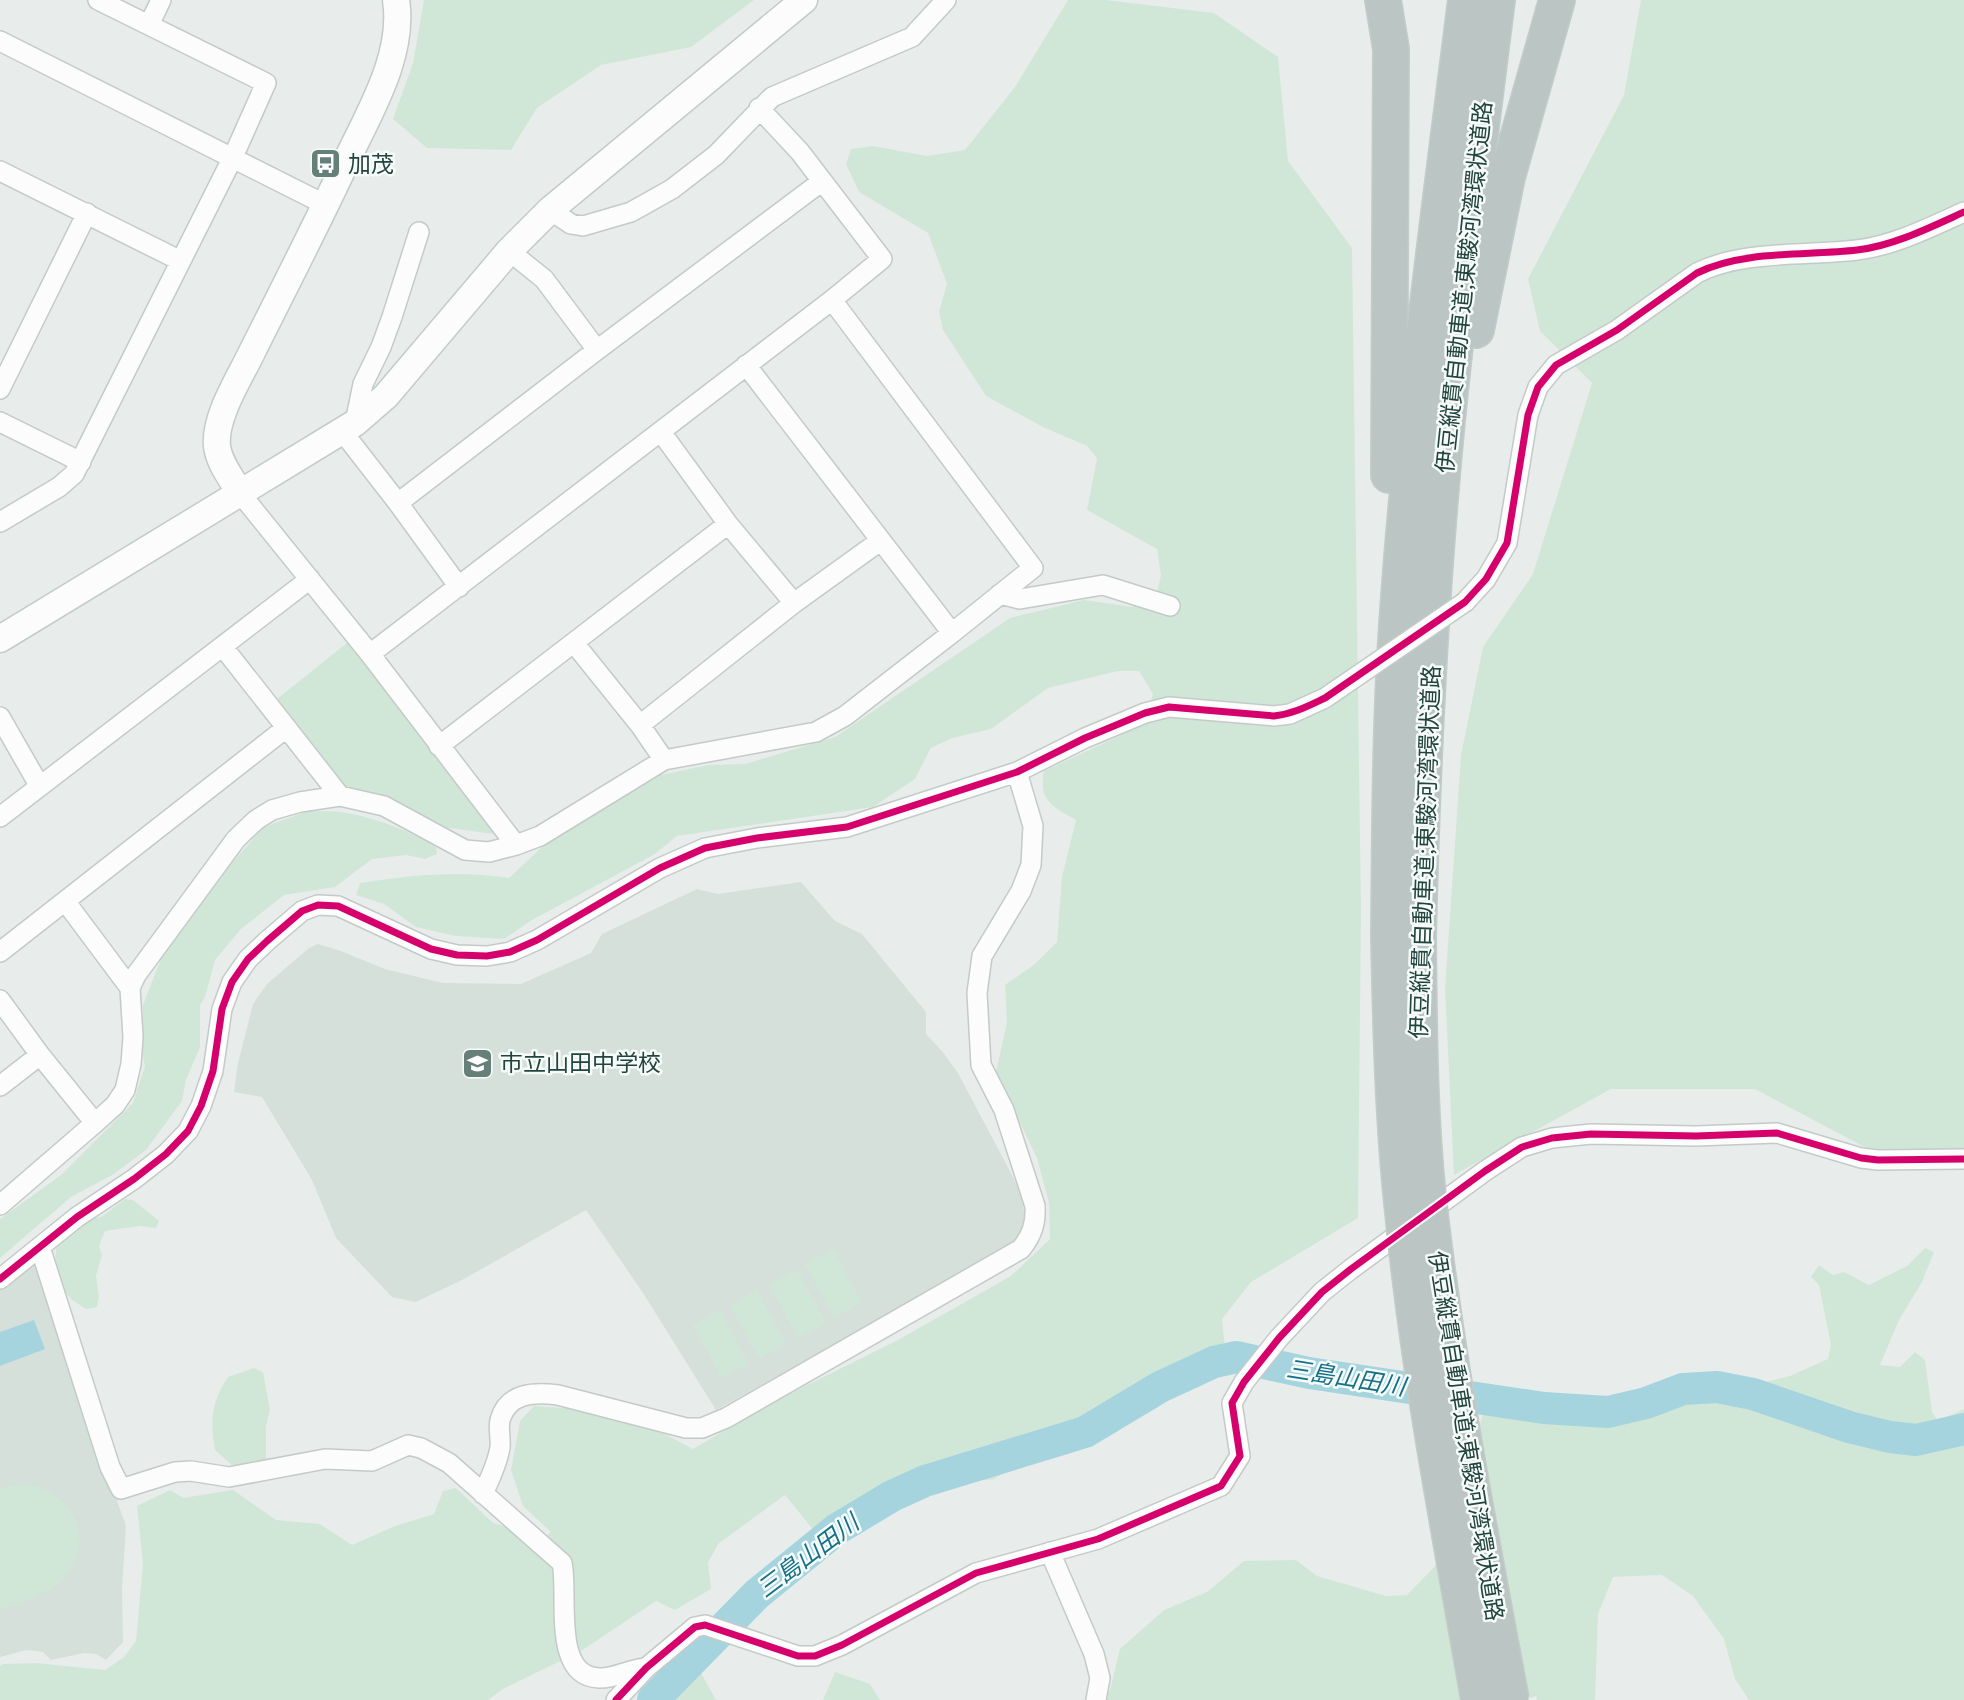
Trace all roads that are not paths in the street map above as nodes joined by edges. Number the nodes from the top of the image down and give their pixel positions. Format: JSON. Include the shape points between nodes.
{"nodes":[{"id":1,"x":98,"y":0,"type":"edge"},
{"id":2,"x":161,"y":0,"type":"edge"},
{"id":3,"x":396,"y":0,"type":"edge"},
{"id":4,"x":804,"y":0,"type":"edge"},
{"id":5,"x":946,"y":0,"type":"edge"},
{"id":6,"x":1383,"y":0,"type":"edge"},
{"id":7,"x":1466,"y":0,"type":"edge"},
{"id":8,"x":1497,"y":0,"type":"edge"},
{"id":9,"x":1556,"y":0,"type":"edge"},
{"id":10,"x":149,"y":25,"type":"junction"},
{"id":11,"x":0,"y":41,"type":"edge"},
{"id":12,"x":759,"y":108,"type":"junction"},
{"id":13,"x":233,"y":157,"type":"junction"},
{"id":14,"x":0,"y":171,"type":"edge"},
{"id":15,"x":821,"y":182,"type":"junction"},
{"id":16,"x":326,"y":205,"type":"junction"},
{"id":17,"x":550,"y":210,"type":"junction"},
{"id":18,"x":1964,"y":212,"type":"edge"},
{"id":19,"x":87,"y":213,"type":"junction"},
{"id":20,"x":419,"y":232,"type":"dead end"},
{"id":21,"x":509,"y":251,"type":"junction"},
{"id":22,"x":179,"y":260,"type":"junction"},
{"id":23,"x":832,"y":300,"type":"junction"},
{"id":24,"x":597,"y":350,"type":"junction"},
{"id":25,"x":746,"y":365,"type":"junction"},
{"id":26,"x":0,"y":389,"type":"edge"},
{"id":27,"x":0,"y":422,"type":"edge"},
{"id":28,"x":348,"y":427,"type":"junction"},
{"id":29,"x":661,"y":432,"type":"junction"},
{"id":30,"x":81,"y":462,"type":"junction"},
{"id":31,"x":240,"y":493,"type":"junction"},
{"id":32,"x":398,"y":503,"type":"junction"},
{"id":33,"x":0,"y":522,"type":"edge"},
{"id":34,"x":728,"y":524,"type":"junction"},
{"id":35,"x":880,"y":541,"type":"junction"},
{"id":36,"x":1436,"y":557,"type":"junction"},
{"id":37,"x":310,"y":579,"type":"junction"},
{"id":38,"x":458,"y":587,"type":"junction"},
{"id":39,"x":1000,"y":594,"type":"junction"},
{"id":40,"x":794,"y":603,"type":"junction"},
{"id":41,"x":1170,"y":606,"type":"dead end"},
{"id":42,"x":952,"y":633,"type":"junction"},
{"id":43,"x":0,"y":639,"type":"edge"},
{"id":44,"x":575,"y":643,"type":"junction"},
{"id":45,"x":223,"y":647,"type":"junction"},
{"id":46,"x":370,"y":654,"type":"junction"},
{"id":47,"x":0,"y":718,"type":"edge"},
{"id":48,"x":640,"y":725,"type":"junction"},
{"id":49,"x":286,"y":728,"type":"junction"},
{"id":50,"x":439,"y":746,"type":"junction"},
{"id":51,"x":664,"y":761,"type":"junction"},
{"id":52,"x":1017,"y":772,"type":"junction"},
{"id":53,"x":39,"y":785,"type":"junction"},
{"id":54,"x":340,"y":796,"type":"junction"},
{"id":55,"x":1390,"y":815,"type":"junction"},
{"id":56,"x":0,"y":817,"type":"edge"},
{"id":57,"x":516,"y":845,"type":"junction"},
{"id":58,"x":65,"y":901,"type":"junction"},
{"id":59,"x":1404,"y":937,"type":"junction"},
{"id":60,"x":0,"y":952,"type":"edge"},
{"id":61,"x":130,"y":988,"type":"junction"},
{"id":62,"x":0,"y":1000,"type":"edge"},
{"id":63,"x":40,"y":1055,"type":"junction"},
{"id":64,"x":0,"y":1087,"type":"edge"},
{"id":65,"x":95,"y":1124,"type":"junction"},
{"id":66,"x":1964,"y":1159,"type":"edge"},
{"id":67,"x":0,"y":1205,"type":"edge"},
{"id":68,"x":40,"y":1247,"type":"junction"},
{"id":69,"x":0,"y":1279,"type":"edge"},
{"id":70,"x":483,"y":1494,"type":"junction"},
{"id":71,"x":1050,"y":1552,"type":"junction"},
{"id":72,"x":646,"y":1668,"type":"junction"},
{"id":73,"x":616,"y":1700,"type":"edge"},
{"id":74,"x":1096,"y":1700,"type":"edge"},
{"id":75,"x":1479,"y":1700,"type":"edge"},
{"id":76,"x":1511,"y":1700,"type":"edge"}],
"edges":[{"from":1,"to":10,"type":"street"},
{"from":2,"to":10,"type":"street"},
{"from":3,"to":16,"type":"street","via":[[390,61]]},
{"from":4,"to":17,"type":"street"},
{"from":5,"to":12,"type":"street","via":[[912,37],[787,89]]},
{"from":6,"to":55,"type":"highway","via":[[1391,49]]},
{"from":7,"to":55,"type":"highway","name":"伊豆縦貫自動車道;東駿河湾環状道路","via":[[1414,433],[1397,626]]},
{"from":8,"to":36,"type":"highway","name":"伊豆縦貫自動車道;東駿河湾環状道路","via":[[1462,274]]},
{"from":9,"to":36,"type":"highway","via":[[1507,177]]},
{"from":10,"to":13,"type":"street","via":[[266,83]]},
{"from":11,"to":13,"type":"street"},
{"from":12,"to":15,"type":"street"},
{"from":12,"to":17,"type":"street","via":[[716,155],[671,190],[631,212],[583,226]]},
{"from":13,"to":16,"type":"street"},
{"from":13,"to":22,"type":"street"},
{"from":14,"to":19,"type":"street"},
{"from":15,"to":23,"type":"street","via":[[882,259]]},
{"from":15,"to":24,"type":"street"},
{"from":16,"to":31,"type":"street","via":[[225,407],[217,444]]},
{"from":17,"to":21,"type":"street"},
{"from":18,"to":52,"type":"street","bridge":true,"via":[[1860,249],[1710,266],[1556,365],[1538,387],[1528,415],[1507,543],[1486,579],[1465,602],[1325,698],[1274,716],[1169,708],[1144,713]]},
{"from":19,"to":22,"type":"street"},
{"from":19,"to":26,"type":"street"},
{"from":20,"to":28,"type":"street","via":[[381,348]]},
{"from":21,"to":24,"type":"street","via":[[544,279]]},
{"from":21,"to":28,"type":"street","via":[[386,396]]},
{"from":22,"to":30,"type":"street"},
{"from":23,"to":25,"type":"street"},
{"from":23,"to":39,"type":"street","via":[[1033,568]]},
{"from":24,"to":32,"type":"street"},
{"from":25,"to":29,"type":"street"},
{"from":25,"to":35,"type":"street"},
{"from":27,"to":30,"type":"street"},
{"from":28,"to":31,"type":"street"},
{"from":28,"to":32,"type":"street"},
{"from":29,"to":34,"type":"street"},
{"from":29,"to":38,"type":"street"},
{"from":30,"to":33,"type":"street","via":[[67,481]]},
{"from":31,"to":37,"type":"street"},
{"from":31,"to":43,"type":"street"},
{"from":32,"to":38,"type":"street"},
{"from":34,"to":40,"type":"street"},
{"from":34,"to":44,"type":"street"},
{"from":35,"to":40,"type":"street"},
{"from":35,"to":42,"type":"street"},
{"from":36,"to":59,"type":"highway","name":"伊豆縦貫自動車道;東駿河湾環状道路","via":[[1421,814]]},
{"from":37,"to":45,"type":"street"},
{"from":37,"to":46,"type":"street"},
{"from":38,"to":46,"type":"street"},
{"from":39,"to":41,"type":"street","via":[[1020,599],[1103,585]]},
{"from":39,"to":42,"type":"street"},
{"from":40,"to":48,"type":"street"},
{"from":42,"to":51,"type":"street","via":[[845,716],[816,732]]},
{"from":44,"to":48,"type":"street"},
{"from":44,"to":50,"type":"street"},
{"from":45,"to":49,"type":"street"},
{"from":45,"to":53,"type":"street"},
{"from":46,"to":50,"type":"street"},
{"from":47,"to":53,"type":"street"},
{"from":48,"to":51,"type":"street"},
{"from":49,"to":54,"type":"street"},
{"from":49,"to":58,"type":"street"},
{"from":50,"to":57,"type":"street"},
{"from":51,"to":57,"type":"street","via":[[540,836]]},
{"from":52,"to":68,"type":"street","via":[[847,827],[705,848],[660,868],[510,952],[457,955],[431,949],[338,906],[318,905],[302,911],[267,941],[232,982],[222,1009],[213,1071],[188,1131],[134,1180]]},
{"from":52,"to":70,"type":"street","via":[[1033,826],[1031,865],[982,957],[977,993],[981,1065],[1004,1110],[1035,1206],[1029,1240],[906,1317],[702,1428],[558,1395],[523,1394],[500,1419],[500,1447]]},
{"from":53,"to":56,"type":"street"},
{"from":54,"to":57,"type":"street","via":[[384,806],[465,850],[489,852]]},
{"from":54,"to":61,"type":"street","via":[[272,810],[256,820],[207,877]]},
{"from":55,"to":59,"type":"highway","name":"伊豆縦貫自動車道;東駿河湾環状道路"},
{"from":58,"to":60,"type":"street"},
{"from":58,"to":61,"type":"street"},
{"from":59,"to":75,"type":"highway","name":"伊豆縦貫自動車道;東駿河湾環状道路","bridge":true,"via":[[1393,1096],[1403,1214],[1429,1412]]},
{"from":59,"to":76,"type":"highway","name":"伊豆縦貫自動車道;東駿河湾環状道路","bridge":true,"via":[[1428,1196],[1458,1411]]},
{"from":61,"to":65,"type":"street","via":[[133,1037],[125,1090]]},
{"from":62,"to":63,"type":"street"},
{"from":63,"to":64,"type":"street"},
{"from":63,"to":65,"type":"street"},
{"from":65,"to":67,"type":"street"},
{"from":66,"to":71,"type":"street","via":[[1861,1158],[1777,1133],[1591,1134],[1522,1147],[1322,1292],[1279,1338],[1232,1403],[1240,1456],[1221,1486],[1098,1539]]},
{"from":68,"to":69,"type":"street"},
{"from":68,"to":70,"type":"street","via":[[121,1489],[175,1472],[229,1477],[325,1459],[372,1461],[408,1445],[440,1457]]},
{"from":70,"to":72,"type":"street","via":[[562,1563],[567,1645],[582,1674],[602,1678]]},
{"from":71,"to":72,"type":"street","via":[[976,1573],[815,1657],[798,1656],[705,1625],[695,1627]]},
{"from":71,"to":74,"type":"street","via":[[1094,1654],[1100,1678]]},
{"from":72,"to":73,"type":"street"}]}
